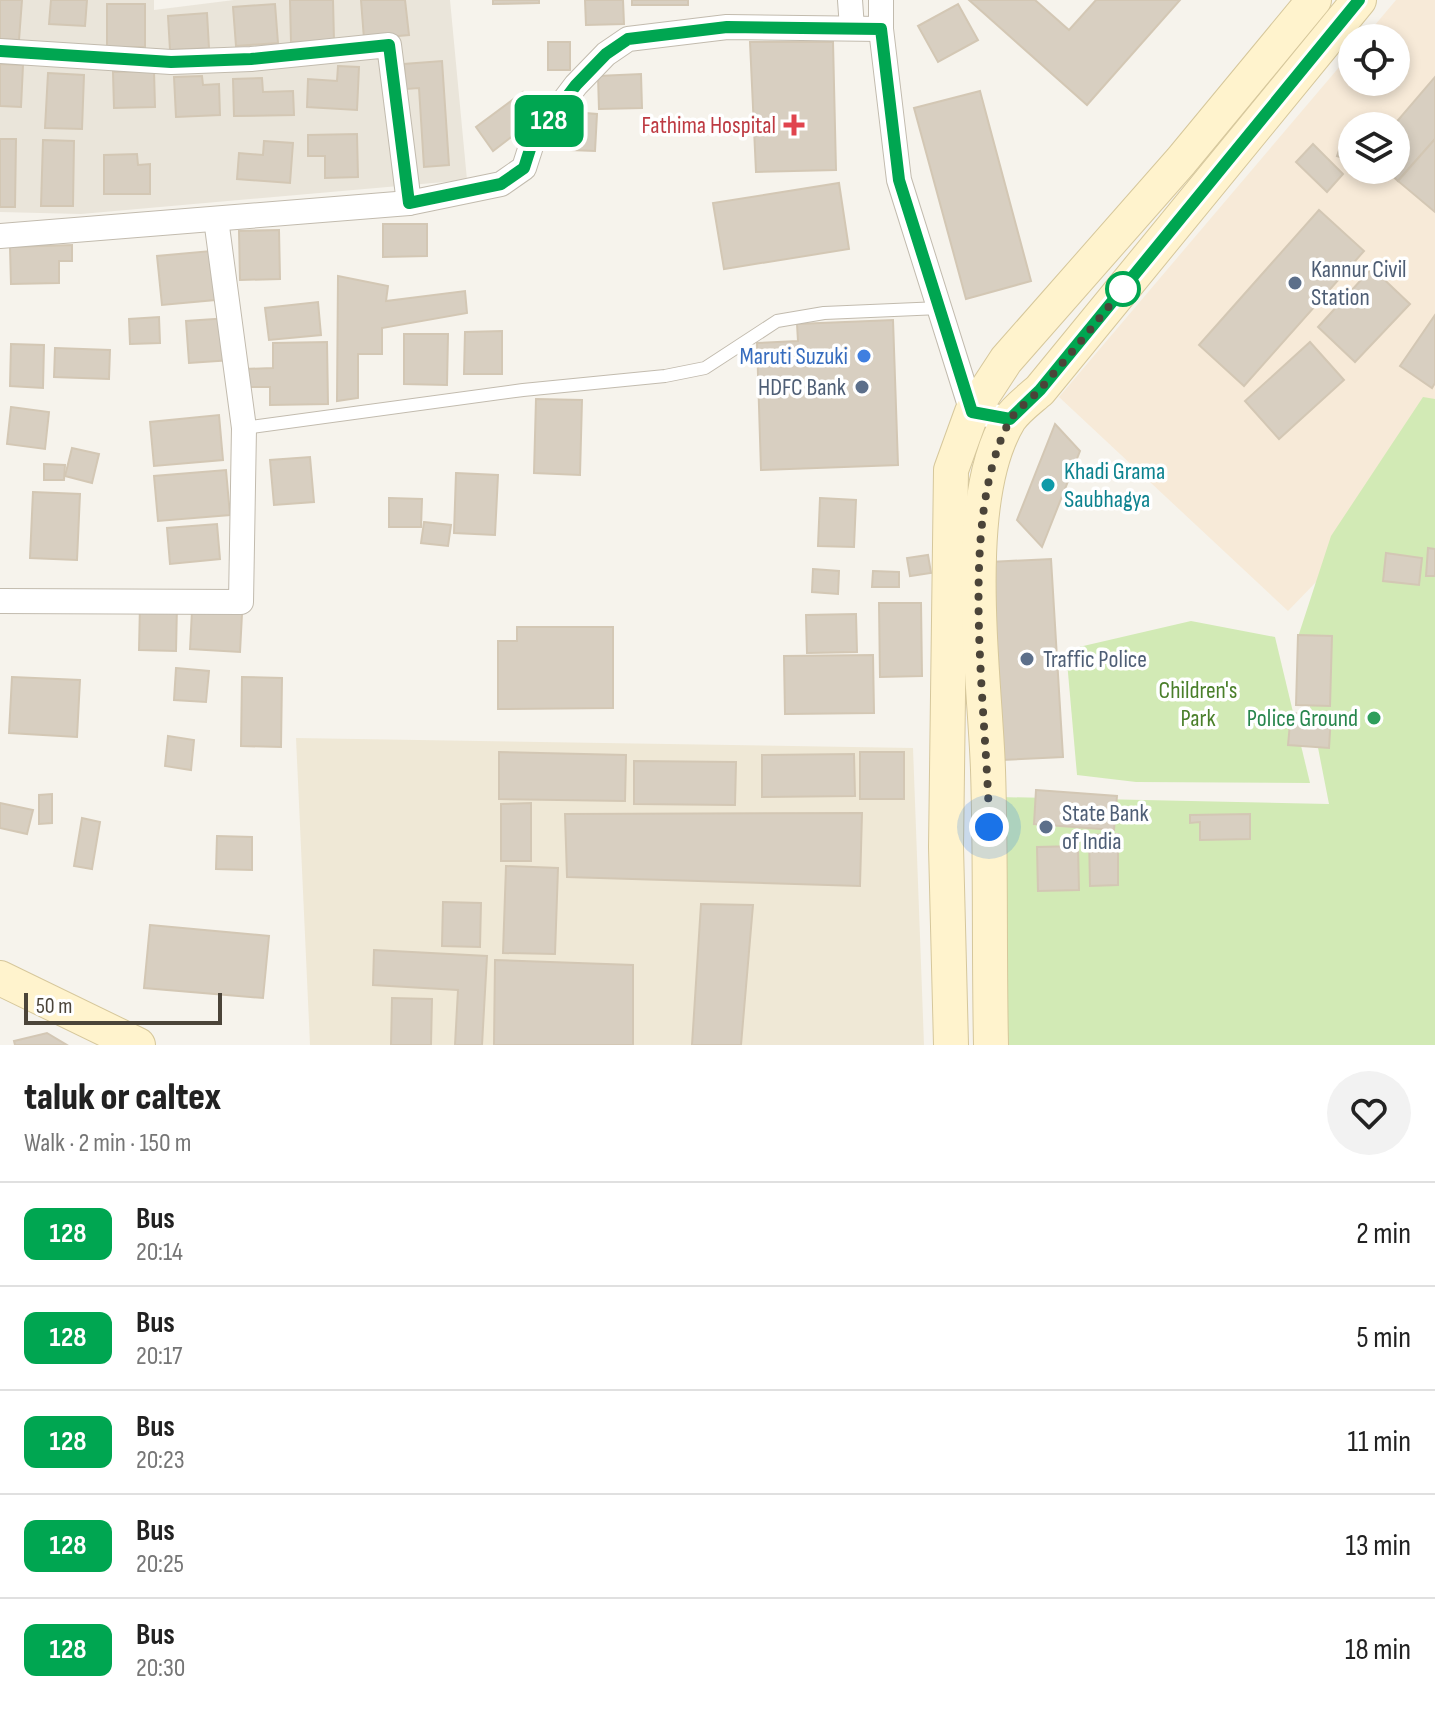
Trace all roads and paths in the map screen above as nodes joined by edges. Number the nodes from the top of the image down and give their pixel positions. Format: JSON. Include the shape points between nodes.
{"nodes":[{"id":1,"x":850,"y":0,"type":"edge"},
{"id":2,"x":881,"y":0,"type":"edge"},
{"id":3,"x":1314,"y":0,"type":"edge"},
{"id":4,"x":1359,"y":0,"type":"edge"},
{"id":5,"x":852,"y":28,"type":"junction"},
{"id":6,"x":881,"y":29,"type":"junction"},
{"id":7,"x":0,"y":51,"type":"edge"},
{"id":8,"x":409,"y":203,"type":"junction"},
{"id":9,"x":216,"y":219,"type":"junction"},
{"id":10,"x":0,"y":236,"type":"edge"},
{"id":11,"x":940,"y":308,"type":"junction"},
{"id":12,"x":972,"y":412,"type":"junction"},
{"id":13,"x":1010,"y":419,"type":"junction"},
{"id":14,"x":244,"y":428,"type":"junction"},
{"id":15,"x":0,"y":601,"type":"edge"},
{"id":16,"x":0,"y":978,"type":"edge"},
{"id":17,"x":138,"y":1045,"type":"edge"},
{"id":18,"x":951,"y":1045,"type":"edge"},
{"id":19,"x":991,"y":1045,"type":"edge"}],
"edges":[{"from":1,"to":5,"type":"street"},
{"from":2,"to":6,"type":"street"},
{"from":3,"to":12,"type":"main road","via":[[1006,360]]},
{"from":4,"to":13,"type":"main road","via":[[1040,390]]},
{"from":5,"to":6,"type":"street"},
{"from":5,"to":8,"type":"street","via":[[727,27],[628,39],[576,85],[532,143],[524,168],[501,184]]},
{"from":6,"to":11,"type":"street","via":[[899,180]]},
{"from":7,"to":8,"type":"street","via":[[171,62],[389,45]]},
{"from":8,"to":9,"type":"street"},
{"from":9,"to":10,"type":"street"},
{"from":9,"to":14,"type":"street"},
{"from":11,"to":12,"type":"street"},
{"from":11,"to":14,"type":"lane","via":[[824,313],[777,321],[705,368],[665,376]]},
{"from":12,"to":13,"type":"street"},
{"from":12,"to":18,"type":"main road","via":[[951,470],[946,847]]},
{"from":13,"to":19,"type":"main road","via":[[985,500],[978,613],[988,769]]},
{"from":14,"to":15,"type":"street","via":[[241,602]]},
{"from":16,"to":17,"type":"main road"}]}
